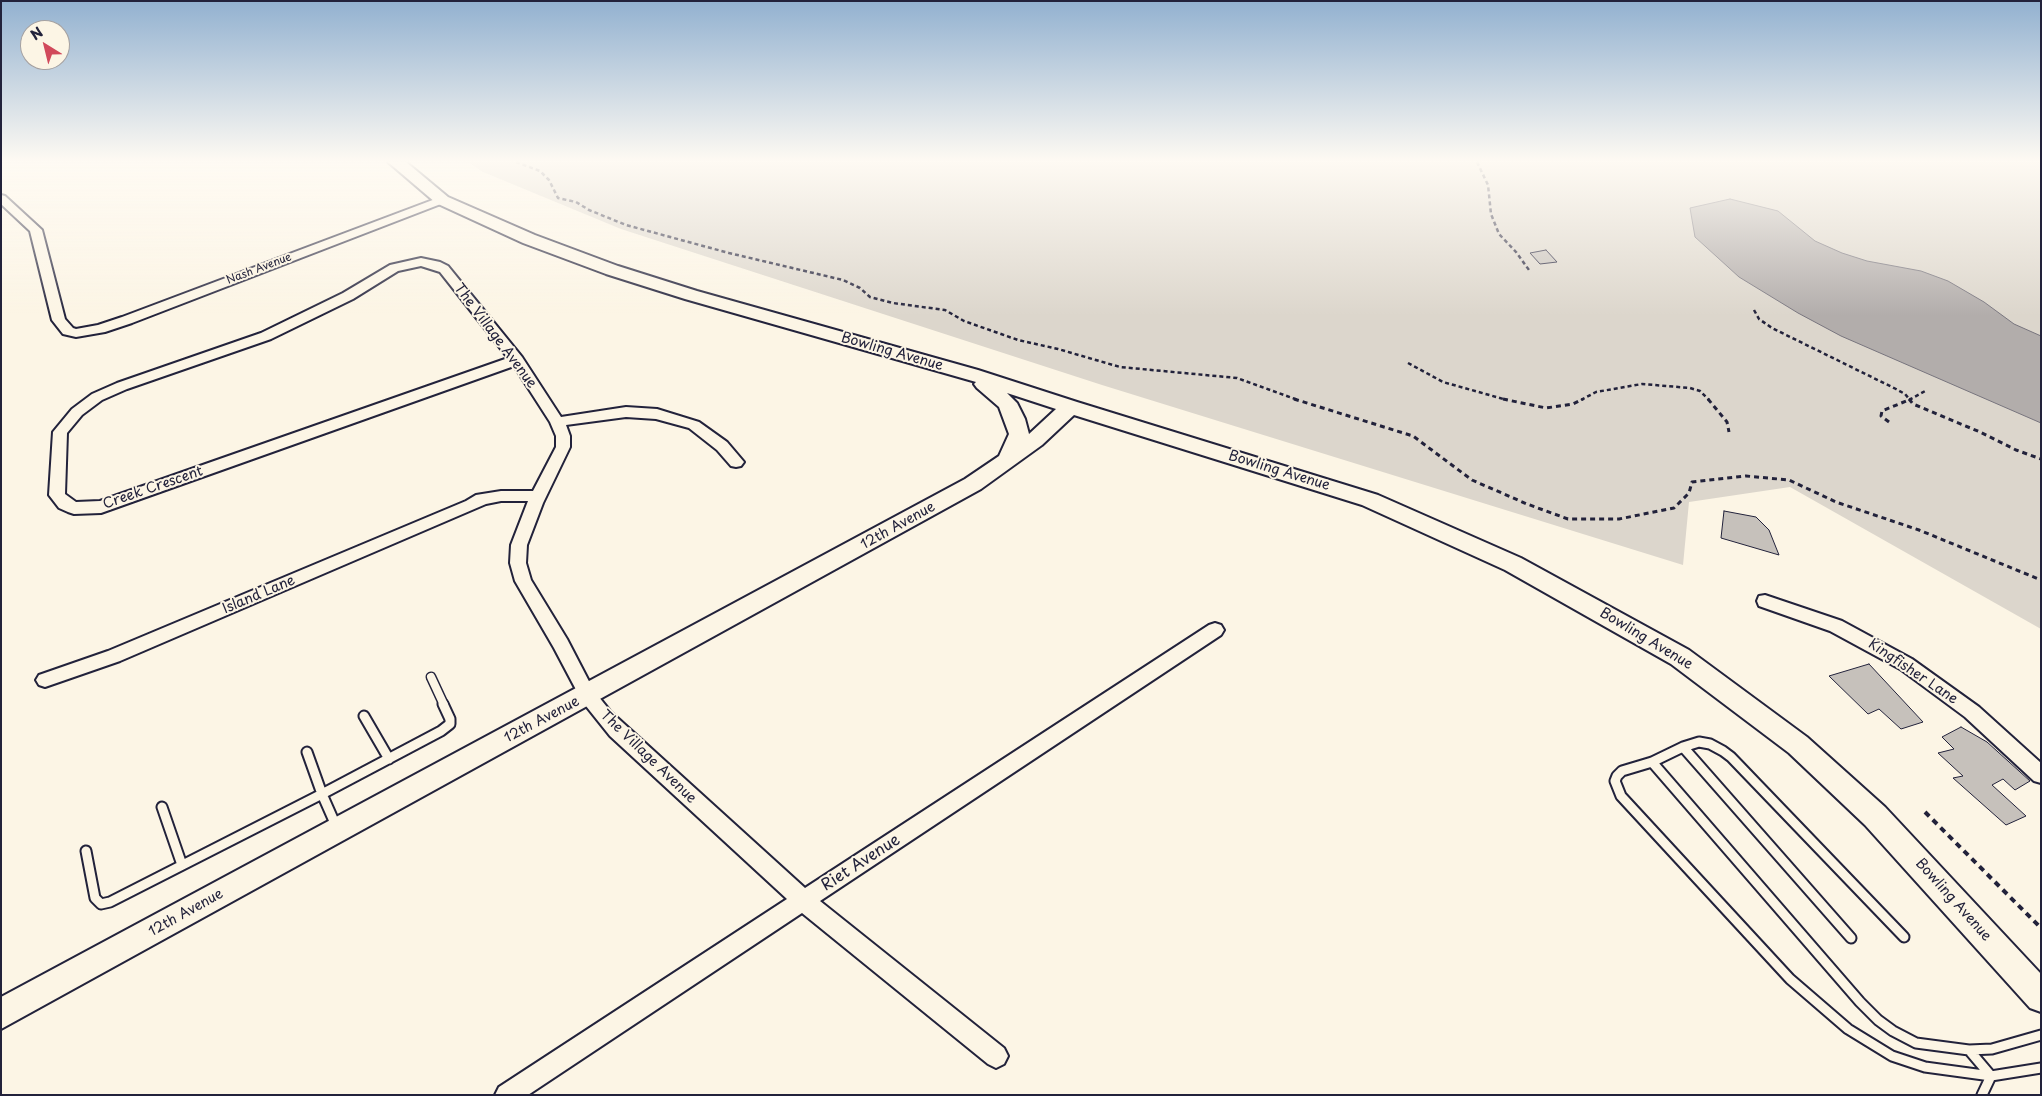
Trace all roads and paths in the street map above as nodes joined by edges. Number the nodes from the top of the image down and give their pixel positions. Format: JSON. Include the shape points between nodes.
{"nodes":[{"id":1,"x":18,"y":213,"type":"edge"},
{"id":2,"x":407,"y":213,"type":"edge"},
{"id":3,"x":472,"y":213,"type":"edge"},
{"id":4,"x":597,"y":213,"type":"edge"},
{"id":5,"x":1491,"y":213,"type":"edge"},
{"id":6,"x":444,"y":269,"type":"joint"},
{"id":7,"x":1530,"y":270,"type":"dead end"},
{"id":8,"x":1754,"y":310,"type":"dead end"},
{"id":9,"x":517,"y":360,"type":"junction"},
{"id":10,"x":1408,"y":364,"type":"dead end"},
{"id":11,"x":971,"y":374,"type":"junction"},
{"id":12,"x":1927,"y":390,"type":"dead end"},
{"id":13,"x":1909,"y":400,"type":"junction"},
{"id":14,"x":1070,"y":407,"type":"junction"},
{"id":15,"x":557,"y":422,"type":"junction"},
{"id":16,"x":1889,"y":422,"type":"dead end"},
{"id":17,"x":1729,"y":432,"type":"dead end"},
{"id":18,"x":2041,"y":459,"type":"edge"},
{"id":19,"x":736,"y":462,"type":"dead end"},
{"id":20,"x":1005,"y":463,"type":"junction"},
{"id":21,"x":537,"y":500,"type":"junction"},
{"id":22,"x":2041,"y":580,"type":"edge"},
{"id":23,"x":1765,"y":601,"type":"dead end"},
{"id":24,"x":1215,"y":630,"type":"dead end"},
{"id":25,"x":431,"y":677,"type":"dead end"},
{"id":26,"x":45,"y":680,"type":"dead end"},
{"id":27,"x":588,"y":696,"type":"junction"},
{"id":28,"x":364,"y":716,"type":"dead end"},
{"id":29,"x":1683,"y":746,"type":"junction"},
{"id":30,"x":308,"y":752,"type":"dead end"},
{"id":31,"x":389,"y":759,"type":"junction"},
{"id":32,"x":1652,"y":762,"type":"junction"},
{"id":33,"x":2041,"y":774,"type":"edge"},
{"id":34,"x":322,"y":794,"type":"junction"},
{"id":35,"x":162,"y":807,"type":"dead end"},
{"id":36,"x":1924,"y":812,"type":"dead end"},
{"id":37,"x":338,"y":830,"type":"junction"},
{"id":38,"x":86,"y":851,"type":"dead end"},
{"id":39,"x":182,"y":865,"type":"junction"},
{"id":40,"x":804,"y":901,"type":"junction"},
{"id":41,"x":2041,"y":928,"type":"edge"},
{"id":42,"x":1904,"y":937,"type":"dead end"},
{"id":43,"x":1851,"y":938,"type":"dead end"},
{"id":44,"x":2041,"y":997,"type":"edge"},
{"id":45,"x":1,"y":1014,"type":"edge"},
{"id":46,"x":2041,"y":1035,"type":"edge"},
{"id":47,"x":1969,"y":1050,"type":"junction"},
{"id":48,"x":996,"y":1056,"type":"dead end"},
{"id":49,"x":2041,"y":1068,"type":"edge"},
{"id":50,"x":1991,"y":1076,"type":"junction"},
{"id":51,"x":507,"y":1095,"type":"edge"},
{"id":52,"x":1982,"y":1095,"type":"edge"}],
"edges":[{"from":1,"to":2,"type":"street","name":"Nash Avenue","via":[[36,230],[59,320],[68,330],[76,332],[118,323]]},
{"from":3,"to":11,"type":"main road","name":"Bowling Avenue","via":[[612,270]]},
{"from":4,"to":22,"type":"path","via":[[626,225],[729,253],[843,280],[870,297],[945,310],[1018,340],[1120,368],[1237,378],[1413,436],[1472,480],[1568,519],[1619,519],[1674,508],[1689,493],[1692,482],[1746,476],[1789,480],[1836,502],[1918,530]]},
{"from":5,"to":7,"type":"path","via":[[1499,234]]},
{"from":6,"to":9,"type":"street","name":"The Village Avenue"},
{"from":6,"to":9,"type":"street","name":"Creek Crescent","via":[[421,262],[394,268],[348,296],[266,336],[98,397],[77,412],[60,432],[58,495],[65,504],[74,508],[101,507]]},
{"from":8,"to":13,"type":"path","via":[[1759,319],[1772,328],[1896,389]]},
{"from":9,"to":15,"type":"street","name":"The Village Avenue"},
{"from":10,"to":17,"type":"path","via":[[1442,382],[1546,408],[1573,404],[1596,392],[1631,385],[1690,388],[1707,397],[1726,422]]},
{"from":11,"to":14,"type":"main road","name":"Bowling Avenue"},
{"from":11,"to":20,"type":"main road","via":[[1007,403],[1016,419],[1019,434]]},
{"from":12,"to":13,"type":"path"},
{"from":13,"to":16,"type":"path","via":[[1882,410],[1881,416]]},
{"from":13,"to":18,"type":"path"},
{"from":14,"to":20,"type":"main road","name":"12th Avenue","via":[[1036,440]]},
{"from":14,"to":44,"type":"main road","name":"Bowling Avenue","via":[[1370,500],[1513,564],[1680,657],[1798,745],[1875,816]]},
{"from":15,"to":19,"type":"street","via":[[626,412],[656,414],[694,425],[722,446]]},
{"from":15,"to":21,"type":"street","name":"The Village Avenue","via":[[563,446]]},
{"from":20,"to":27,"type":"main road","name":"12th Avenue","via":[[973,484]]},
{"from":21,"to":26,"type":"street","name":"Island Lane","via":[[472,506],[123,652]]},
{"from":21,"to":27,"type":"street","name":"The Village Avenue","via":[[519,545],[518,563],[523,581]]},
{"from":23,"to":33,"type":"street","name":"Kingfisher Lane","via":[[1836,626],[1906,664],[1972,712]]},
{"from":24,"to":40,"type":"street","name":"Riet Avenue"},
{"from":25,"to":31,"type":"lane","via":[[450,724]]},
{"from":27,"to":37,"type":"main road","name":"12th Avenue"},
{"from":27,"to":40,"type":"street","name":"The Village Avenue","via":[[604,718]]},
{"from":28,"to":31,"type":"lane"},
{"from":29,"to":32,"type":"lane"},
{"from":29,"to":42,"type":"lane","via":[[1704,742],[1731,757]]},
{"from":29,"to":43,"type":"lane"},
{"from":30,"to":34,"type":"lane"},
{"from":31,"to":34,"type":"lane"},
{"from":32,"to":47,"type":"lane","via":[[1878,1020],[1916,1043]]},
{"from":32,"to":50,"type":"lane","via":[[1622,771],[1617,776],[1615,781],[1621,796],[1790,979],[1848,1029],[1892,1056],[1924,1067]]},
{"from":34,"to":37,"type":"lane"},
{"from":34,"to":39,"type":"lane"},
{"from":35,"to":39,"type":"lane"},
{"from":36,"to":41,"type":"path"},
{"from":37,"to":45,"type":"main road","name":"12th Avenue"},
{"from":38,"to":39,"type":"lane","via":[[95,898],[101,904]]},
{"from":40,"to":48,"type":"street","name":"The Village Avenue"},
{"from":40,"to":51,"type":"street","name":"Riet Avenue"},
{"from":46,"to":47,"type":"lane","via":[[1992,1049]]},
{"from":47,"to":50,"type":"lane"},
{"from":49,"to":50,"type":"lane"},
{"from":50,"to":52,"type":"lane"}]}
